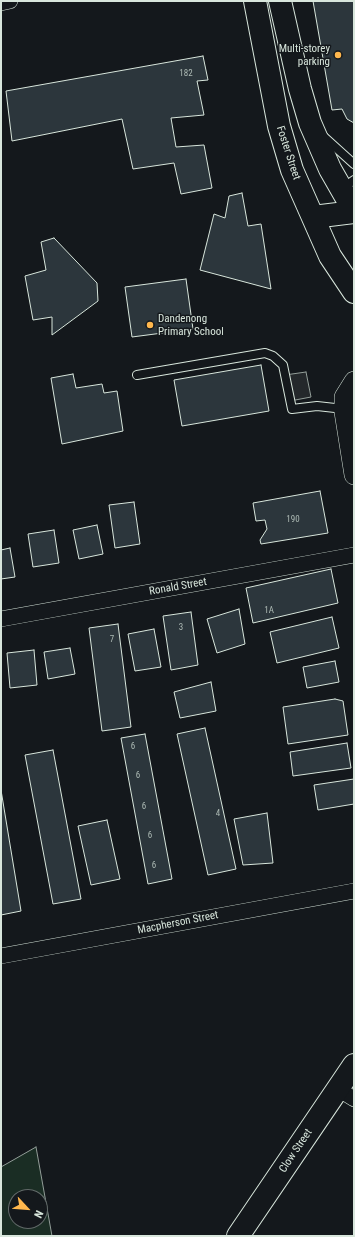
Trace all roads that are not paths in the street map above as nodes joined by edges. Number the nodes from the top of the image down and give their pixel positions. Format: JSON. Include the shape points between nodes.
{"nodes":[{"id":1,"x":10,"y":1,"type":"edge"},
{"id":2,"x":255,"y":1,"type":"edge"},
{"id":3,"x":280,"y":1,"type":"edge"},
{"id":4,"x":1,"y":3,"type":"edge"},
{"id":5,"x":310,"y":123,"type":"junction"},
{"id":6,"x":354,"y":164,"type":"edge"},
{"id":7,"x":347,"y":184,"type":"edge"},
{"id":8,"x":354,"y":212,"type":"edge"},
{"id":9,"x":313,"y":217,"type":"junction"},
{"id":10,"x":354,"y":292,"type":"edge"},
{"id":11,"x":137,"y":375,"type":"dead end"},
{"id":12,"x":354,"y":381,"type":"edge"},
{"id":13,"x":344,"y":409,"type":"junction"},
{"id":14,"x":354,"y":475,"type":"edge"},
{"id":15,"x":354,"y":555,"type":"edge"},
{"id":16,"x":1,"y":619,"type":"edge"},
{"id":17,"x":354,"y":890,"type":"edge"},
{"id":18,"x":1,"y":956,"type":"edge"},
{"id":19,"x":354,"y":1065,"type":"edge"},
{"id":20,"x":346,"y":1094,"type":"edge"},
{"id":21,"x":238,"y":1236,"type":"edge"}],
"edges":[{"from":1,"to":4,"type":"street"},
{"from":2,"to":9,"type":"main road","name":"Foster Street","via":[[279,126],[292,170]]},
{"from":3,"to":5,"type":"main road"},
{"from":5,"to":6,"type":"lane"},
{"from":5,"to":7,"type":"main road","via":[[330,169]]},
{"from":7,"to":8,"type":"main road"},
{"from":7,"to":9,"type":"main road"},
{"from":8,"to":9,"type":"main road"},
{"from":9,"to":10,"type":"main road","name":"Foster Street","via":[[330,256]]},
{"from":11,"to":13,"type":"lane","via":[[264,353],[273,356],[283,365],[292,409],[317,406]]},
{"from":12,"to":13,"type":"street","via":[[346,394]]},
{"from":13,"to":14,"type":"street"},
{"from":15,"to":16,"type":"street","name":"Ronald Street"},
{"from":17,"to":18,"type":"street","name":"Macpherson Street"},
{"from":19,"to":20,"type":"main road","name":"Clow Street"},
{"from":20,"to":21,"type":"main road","name":"Clow Street"}]}
